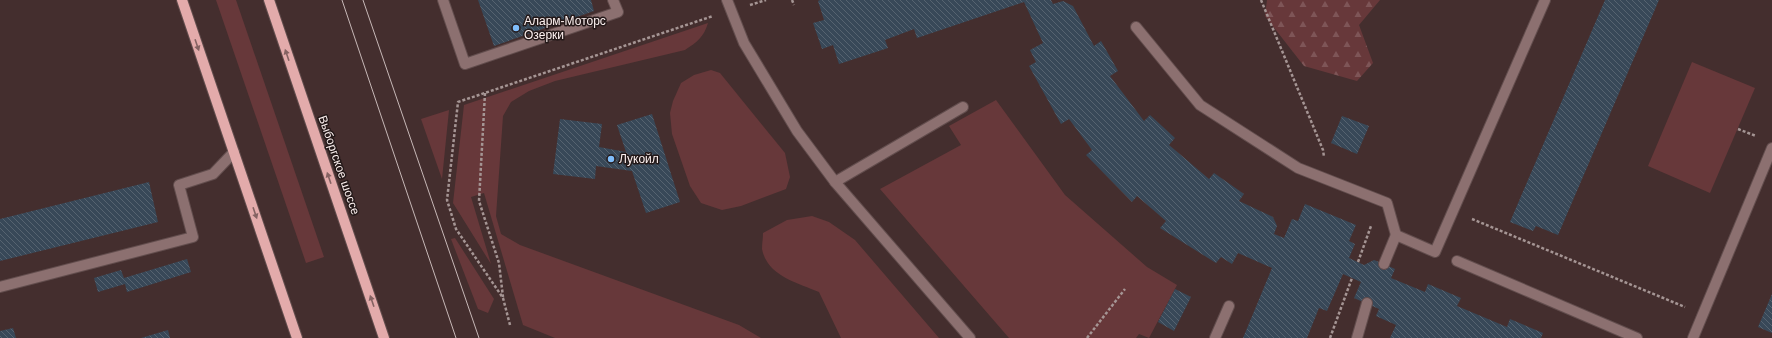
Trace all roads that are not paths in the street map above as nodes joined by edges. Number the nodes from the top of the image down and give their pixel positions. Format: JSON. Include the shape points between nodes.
{"nodes":[{"id":1,"x":182,"y":0,"type":"edge"},
{"id":2,"x":269,"y":0,"type":"edge"},
{"id":3,"x":443,"y":0,"type":"edge"},
{"id":4,"x":614,"y":0,"type":"edge"},
{"id":5,"x":727,"y":0,"type":"edge"},
{"id":6,"x":1545,"y":0,"type":"edge"},
{"id":7,"x":1136,"y":27,"type":"dead end"},
{"id":8,"x":963,"y":107,"type":"dead end"},
{"id":9,"x":1772,"y":148,"type":"edge"},
{"id":10,"x":234,"y":152,"type":"junction"},
{"id":11,"x":835,"y":182,"type":"junction"},
{"id":12,"x":1396,"y":235,"type":"junction"},
{"id":13,"x":1457,"y":261,"type":"dead end"},
{"id":14,"x":1384,"y":264,"type":"dead end"},
{"id":15,"x":0,"y":287,"type":"edge"},
{"id":16,"x":1367,"y":303,"type":"dead end"},
{"id":17,"x":1229,"y":306,"type":"dead end"},
{"id":18,"x":298,"y":338,"type":"edge"},
{"id":19,"x":384,"y":338,"type":"edge"},
{"id":20,"x":970,"y":338,"type":"edge"},
{"id":21,"x":1215,"y":338,"type":"edge"},
{"id":22,"x":1357,"y":338,"type":"edge"},
{"id":23,"x":1637,"y":338,"type":"edge"},
{"id":24,"x":1693,"y":338,"type":"edge"}],
"edges":[{"from":1,"to":10,"type":"main road","one_way":true},
{"from":19,"to":2,"type":"main road","name":"Выборгское шоссе","one_way":true},
{"from":3,"to":4,"type":"street","via":[[465,64],[618,12]]},
{"from":5,"to":11,"type":"street","via":[[744,43],[797,131]]},
{"from":6,"to":12,"type":"street","via":[[1435,252]]},
{"from":7,"to":12,"type":"street","via":[[1200,105],[1298,168],[1387,203]]},
{"from":8,"to":11,"type":"street"},
{"from":9,"to":24,"type":"street"},
{"from":10,"to":15,"type":"street","via":[[213,174],[179,185],[193,237]]},
{"from":10,"to":18,"type":"main road","one_way":true},
{"from":11,"to":20,"type":"street"},
{"from":12,"to":14,"type":"street"},
{"from":13,"to":23,"type":"street"},
{"from":16,"to":22,"type":"street"},
{"from":17,"to":21,"type":"street"}]}
